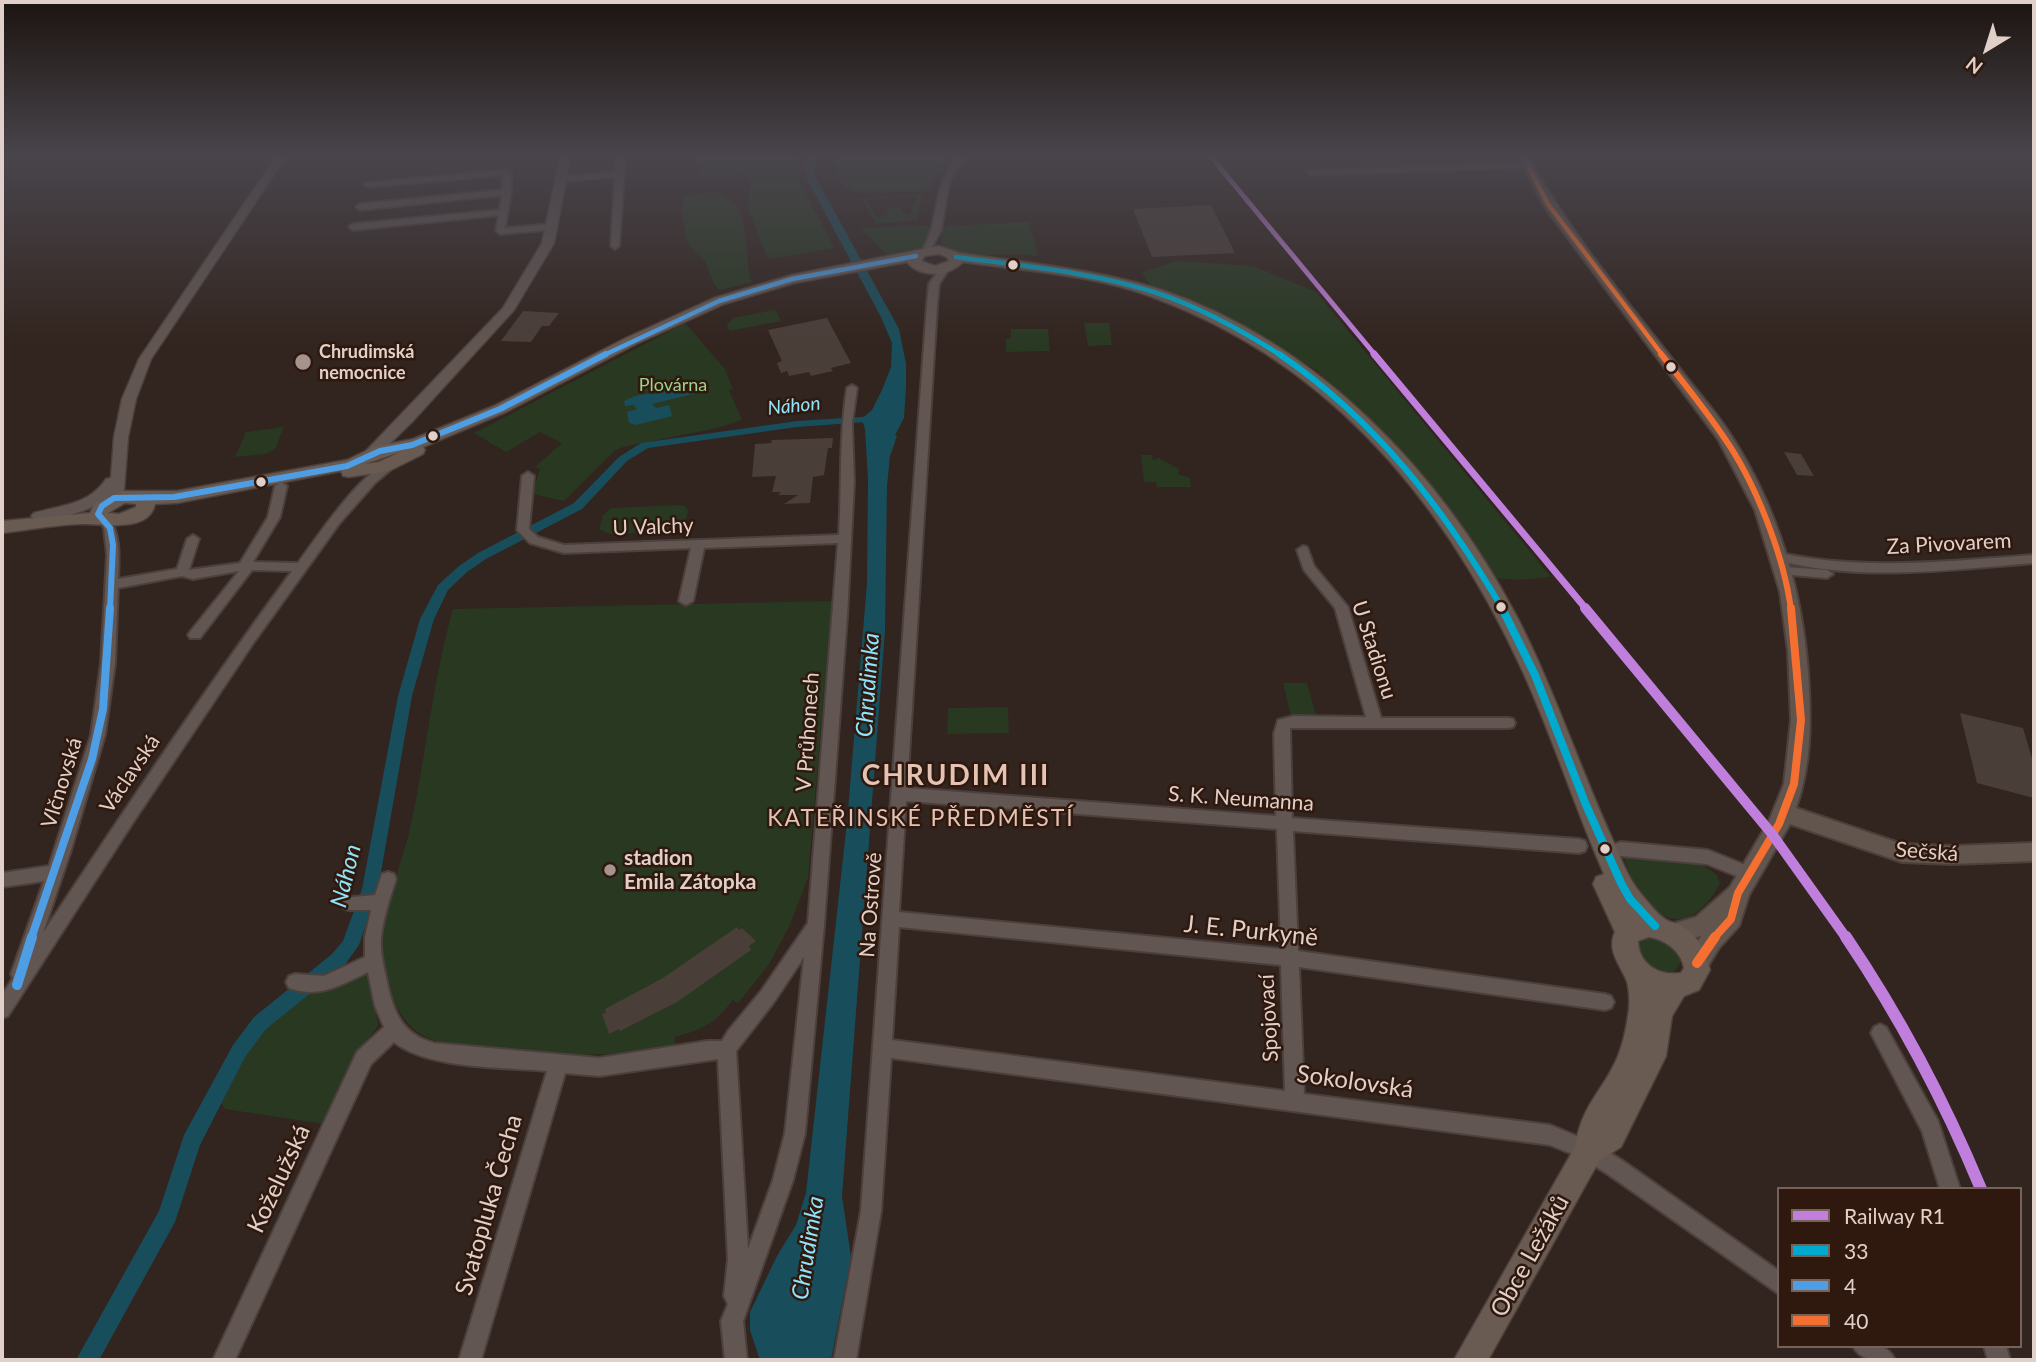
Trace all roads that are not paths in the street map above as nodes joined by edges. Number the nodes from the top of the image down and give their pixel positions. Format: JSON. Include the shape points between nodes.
{"nodes":[{"id":1,"x":237,"y":222,"type":"edge"},
{"id":2,"x":408,"y":222,"type":"edge"},
{"id":3,"x":502,"y":222,"type":"edge"},
{"id":4,"x":554,"y":222,"type":"edge"},
{"id":5,"x":616,"y":222,"type":"edge"},
{"id":6,"x":937,"y":222,"type":"edge"},
{"id":7,"x":1561,"y":222,"type":"edge"},
{"id":8,"x":353,"y":227,"type":"dead end"},
{"id":9,"x":553,"y":227,"type":"junction"},
{"id":10,"x":935,"y":238,"type":"junction"},
{"id":11,"x":615,"y":246,"type":"dead end"},
{"id":12,"x":949,"y":260,"type":"junction"},
{"id":13,"x":924,"y":265,"type":"junction"},
{"id":14,"x":739,"y":294,"type":"junction"},
{"id":15,"x":852,"y":388,"type":"dead end"},
{"id":16,"x":407,"y":419,"type":"junction"},
{"id":17,"x":440,"y":435,"type":"junction"},
{"id":18,"x":119,"y":454,"type":"junction"},
{"id":19,"x":395,"y":458,"type":"junction"},
{"id":20,"x":367,"y":461,"type":"junction"},
{"id":21,"x":528,"y":476,"type":"dead end"},
{"id":22,"x":281,"y":486,"type":"junction"},
{"id":23,"x":139,"y":506,"type":"junction"},
{"id":24,"x":106,"y":507,"type":"junction"},
{"id":25,"x":39,"y":516,"type":"junction"},
{"id":26,"x":2,"y":521,"type":"edge"},
{"id":27,"x":335,"y":521,"type":"junction"},
{"id":28,"x":2,"y":527,"type":"edge"},
{"id":29,"x":193,"y":539,"type":"dead end"},
{"id":30,"x":844,"y":539,"type":"junction"},
{"id":31,"x":698,"y":545,"type":"junction"},
{"id":32,"x":1303,"y":550,"type":"dead end"},
{"id":33,"x":113,"y":555,"type":"junction"},
{"id":34,"x":2034,"y":559,"type":"edge"},
{"id":35,"x":1782,"y":564,"type":"junction"},
{"id":36,"x":246,"y":566,"type":"junction"},
{"id":37,"x":300,"y":567,"type":"junction"},
{"id":38,"x":182,"y":572,"type":"junction"},
{"id":39,"x":111,"y":585,"type":"junction"},
{"id":40,"x":686,"y":601,"type":"dead end"},
{"id":41,"x":195,"y":635,"type":"dead end"},
{"id":42,"x":1376,"y":723,"type":"junction"},
{"id":43,"x":1508,"y":723,"type":"dead end"},
{"id":44,"x":1283,"y":724,"type":"joint"},
{"id":45,"x":899,"y":794,"type":"junction"},
{"id":46,"x":1784,"y":813,"type":"junction"},
{"id":47,"x":1591,"y":817,"type":"junction"},
{"id":48,"x":1284,"y":823,"type":"junction"},
{"id":49,"x":1579,"y":846,"type":"dead end"},
{"id":50,"x":1621,"y":849,"type":"dead end"},
{"id":51,"x":2034,"y":852,"type":"edge"},
{"id":52,"x":55,"y":872,"type":"junction"},
{"id":53,"x":388,"y":879,"type":"dead end"},
{"id":54,"x":2,"y":880,"type":"edge"},
{"id":55,"x":1744,"y":884,"type":"junction"},
{"id":56,"x":377,"y":902,"type":"junction"},
{"id":57,"x":349,"y":903,"type":"dead end"},
{"id":58,"x":891,"y":919,"type":"junction"},
{"id":59,"x":816,"y":925,"type":"junction"},
{"id":60,"x":1664,"y":930,"type":"junction"},
{"id":61,"x":1629,"y":932,"type":"junction"},
{"id":62,"x":1289,"y":958,"type":"junction"},
{"id":63,"x":374,"y":961,"type":"junction"},
{"id":64,"x":1696,"y":962,"type":"junction"},
{"id":65,"x":1639,"y":973,"type":"junction"},
{"id":66,"x":295,"y":982,"type":"dead end"},
{"id":67,"x":18,"y":985,"type":"junction"},
{"id":68,"x":1675,"y":987,"type":"junction"},
{"id":69,"x":1605,"y":1002,"type":"dead end"},
{"id":70,"x":2,"y":1010,"type":"edge"},
{"id":71,"x":394,"y":1030,"type":"junction"},
{"id":72,"x":1880,"y":1033,"type":"dead end"},
{"id":73,"x":882,"y":1048,"type":"junction"},
{"id":74,"x":727,"y":1050,"type":"junction"},
{"id":75,"x":558,"y":1065,"type":"junction"},
{"id":76,"x":1295,"y":1101,"type":"junction"},
{"id":77,"x":1589,"y":1151,"type":"junction"},
{"id":78,"x":1949,"y":1187,"type":"edge"},
{"id":79,"x":1777,"y":1283,"type":"edge"},
{"id":80,"x":732,"y":1321,"type":"junction"},
{"id":81,"x":1867,"y":1348,"type":"edge"},
{"id":82,"x":223,"y":1360,"type":"edge"},
{"id":83,"x":470,"y":1360,"type":"edge"},
{"id":84,"x":736,"y":1360,"type":"edge"},
{"id":85,"x":845,"y":1360,"type":"edge"},
{"id":86,"x":1471,"y":1360,"type":"edge"},
{"id":87,"x":1884,"y":1360,"type":"edge"}],
"edges":[{"from":1,"to":18,"type":"street","via":[[145,359],[129,400]]},
{"from":2,"to":8,"type":"street"},
{"from":3,"to":9,"type":"street","via":[[500,231]]},
{"from":4,"to":9,"type":"street","name":"Václavská"},
{"from":5,"to":11,"type":"street"},
{"from":6,"to":10,"type":"street"},
{"from":7,"to":35,"type":"main road","via":[[1725,438],[1763,510]]},
{"from":9,"to":16,"type":"street","name":"Václavská","via":[[544,251],[508,310]]},
{"from":10,"to":12,"type":"street"},
{"from":10,"to":13,"type":"street"},
{"from":12,"to":13,"type":"main road"},
{"from":12,"to":13,"type":"main road"},
{"from":12,"to":47,"type":"main road","via":[[1100,278],[1193,307],[1277,352],[1344,404],[1426,494],[1496,597],[1535,676]]},
{"from":13,"to":14,"type":"main road","via":[[842,269]]},
{"from":13,"to":45,"type":"street","name":"Na Ostrově"},
{"from":14,"to":17,"type":"main road","via":[[669,322]]},
{"from":14,"to":19,"type":"main road","via":[[484,422]]},
{"from":15,"to":30,"type":"street","name":"V Průhonech"},
{"from":16,"to":17,"type":"street","via":[[409,437]]},
{"from":16,"to":19,"type":"street","name":"Václavská","via":[[396,439]]},
{"from":16,"to":20,"type":"street","name":"Václavská"},
{"from":17,"to":19,"type":"main road"},
{"from":18,"to":23,"type":"street","via":[[124,491]]},
{"from":18,"to":24,"type":"street","via":[[117,490]]},
{"from":18,"to":25,"type":"street","via":[[110,485],[100,498]]},
{"from":19,"to":20,"type":"main road"},
{"from":19,"to":27,"type":"street","name":"Václavská"},
{"from":20,"to":22,"type":"main road"},
{"from":20,"to":23,"type":"main road"},
{"from":20,"to":27,"type":"street","name":"Václavská","via":[[365,475],[347,496]]},
{"from":21,"to":31,"type":"street","name":"U Valchy","via":[[523,530],[534,540],[568,549]]},
{"from":22,"to":23,"type":"main road"},
{"from":22,"to":36,"type":"street","via":[[274,517]]},
{"from":23,"to":24,"type":"main road","via":[[119,520]]},
{"from":23,"to":33,"type":"street","name":"Vlčnovská","via":[[121,532]]},
{"from":24,"to":25,"type":"main road"},
{"from":24,"to":28,"type":"main road"},
{"from":24,"to":33,"type":"street","name":"Vlčnovská"},
{"from":25,"to":26,"type":"main road"},
{"from":27,"to":37,"type":"street","name":"Václavská"},
{"from":29,"to":38,"type":"street"},
{"from":30,"to":31,"type":"street","name":"U Valchy"},
{"from":30,"to":59,"type":"street","name":"V Průhonech"},
{"from":31,"to":40,"type":"street"},
{"from":32,"to":42,"type":"street","name":"U Stadionu","via":[[1308,567],[1341,607]]},
{"from":33,"to":39,"type":"street","name":"Vlčnovská"},
{"from":34,"to":35,"type":"street","name":"Za Pivovarem","via":[[1824,574]]},
{"from":35,"to":46,"type":"main road","via":[[1794,620],[1801,720],[1798,767]]},
{"from":36,"to":37,"type":"street"},
{"from":36,"to":38,"type":"street","via":[[192,575]]},
{"from":36,"to":41,"type":"street"},
{"from":37,"to":67,"type":"street","name":"Václavská"},
{"from":38,"to":39,"type":"street"},
{"from":39,"to":52,"type":"street","name":"Vlčnovská","via":[[108,663],[98,734]]},
{"from":42,"to":43,"type":"street"},
{"from":42,"to":44,"type":"street","name":"U Stadionu"},
{"from":44,"to":48,"type":"street","name":"Spojovací"},
{"from":45,"to":48,"type":"street","name":"S. K. Neumanna"},
{"from":45,"to":58,"type":"street","name":"Na Ostrově"},
{"from":46,"to":51,"type":"main road","name":"Sečská","via":[[1902,853]]},
{"from":46,"to":55,"type":"main road"},
{"from":47,"to":60,"type":"main road","via":[[1628,897]]},
{"from":47,"to":61,"type":"main road","via":[[1602,876]]},
{"from":48,"to":49,"type":"street","name":"S. K. Neumanna"},
{"from":48,"to":62,"type":"street","name":"Spojovací"},
{"from":50,"to":55,"type":"street","via":[[1725,861]]},
{"from":52,"to":54,"type":"street"},
{"from":52,"to":67,"type":"street","name":"Vlčnovská"},
{"from":53,"to":56,"type":"street"},
{"from":55,"to":60,"type":"main road","via":[[1703,925]]},
{"from":55,"to":64,"type":"main road","via":[[1731,919]]},
{"from":56,"to":57,"type":"street"},
{"from":56,"to":63,"type":"street"},
{"from":58,"to":62,"type":"street","name":"J. E. Purkyně"},
{"from":58,"to":73,"type":"street","name":"Na Ostrově"},
{"from":59,"to":74,"type":"street","name":"V Průhonech"},
{"from":59,"to":80,"type":"street","via":[[791,1153]]},
{"from":60,"to":61,"type":"main road","via":[[1643,926]]},
{"from":60,"to":64,"type":"main road","via":[[1691,950]]},
{"from":61,"to":65,"type":"main road","via":[[1623,947]]},
{"from":62,"to":69,"type":"street","name":"J. E. Purkyně"},
{"from":62,"to":76,"type":"street","name":"Spojovací"},
{"from":63,"to":66,"type":"street","via":[[331,982]]},
{"from":63,"to":71,"type":"street"},
{"from":64,"to":68,"type":"main road","via":[[1690,982]]},
{"from":65,"to":68,"type":"main road","via":[[1656,984]]},
{"from":65,"to":77,"type":"main road","name":"Obce Ležáků","via":[[1643,1006],[1636,1043],[1629,1064],[1593,1124]]},
{"from":67,"to":70,"type":"street","name":"Václavská"},
{"from":68,"to":77,"type":"main road","name":"Obce Ležáků","via":[[1659,1013],[1652,1056],[1641,1083],[1611,1137]]},
{"from":71,"to":75,"type":"street","via":[[421,1050]]},
{"from":71,"to":82,"type":"street","name":"Koželužská","via":[[361,1064]]},
{"from":72,"to":78,"type":"street","via":[[1931,1128]]},
{"from":73,"to":76,"type":"street","name":"Sokolovská"},
{"from":73,"to":85,"type":"street","name":"Na Ostrově","via":[[871,1211]]},
{"from":74,"to":75,"type":"street","via":[[615,1066]]},
{"from":74,"to":80,"type":"street","via":[[738,1258]]},
{"from":75,"to":83,"type":"street","name":"Svatopluka Čecha"},
{"from":76,"to":77,"type":"street","name":"Sokolovská","via":[[1550,1135]]},
{"from":77,"to":79,"type":"street","name":"Sokolovská"},
{"from":77,"to":86,"type":"main road","name":"Obce Ležáků"},
{"from":80,"to":84,"type":"street"},
{"from":81,"to":87,"type":"street"}]}
